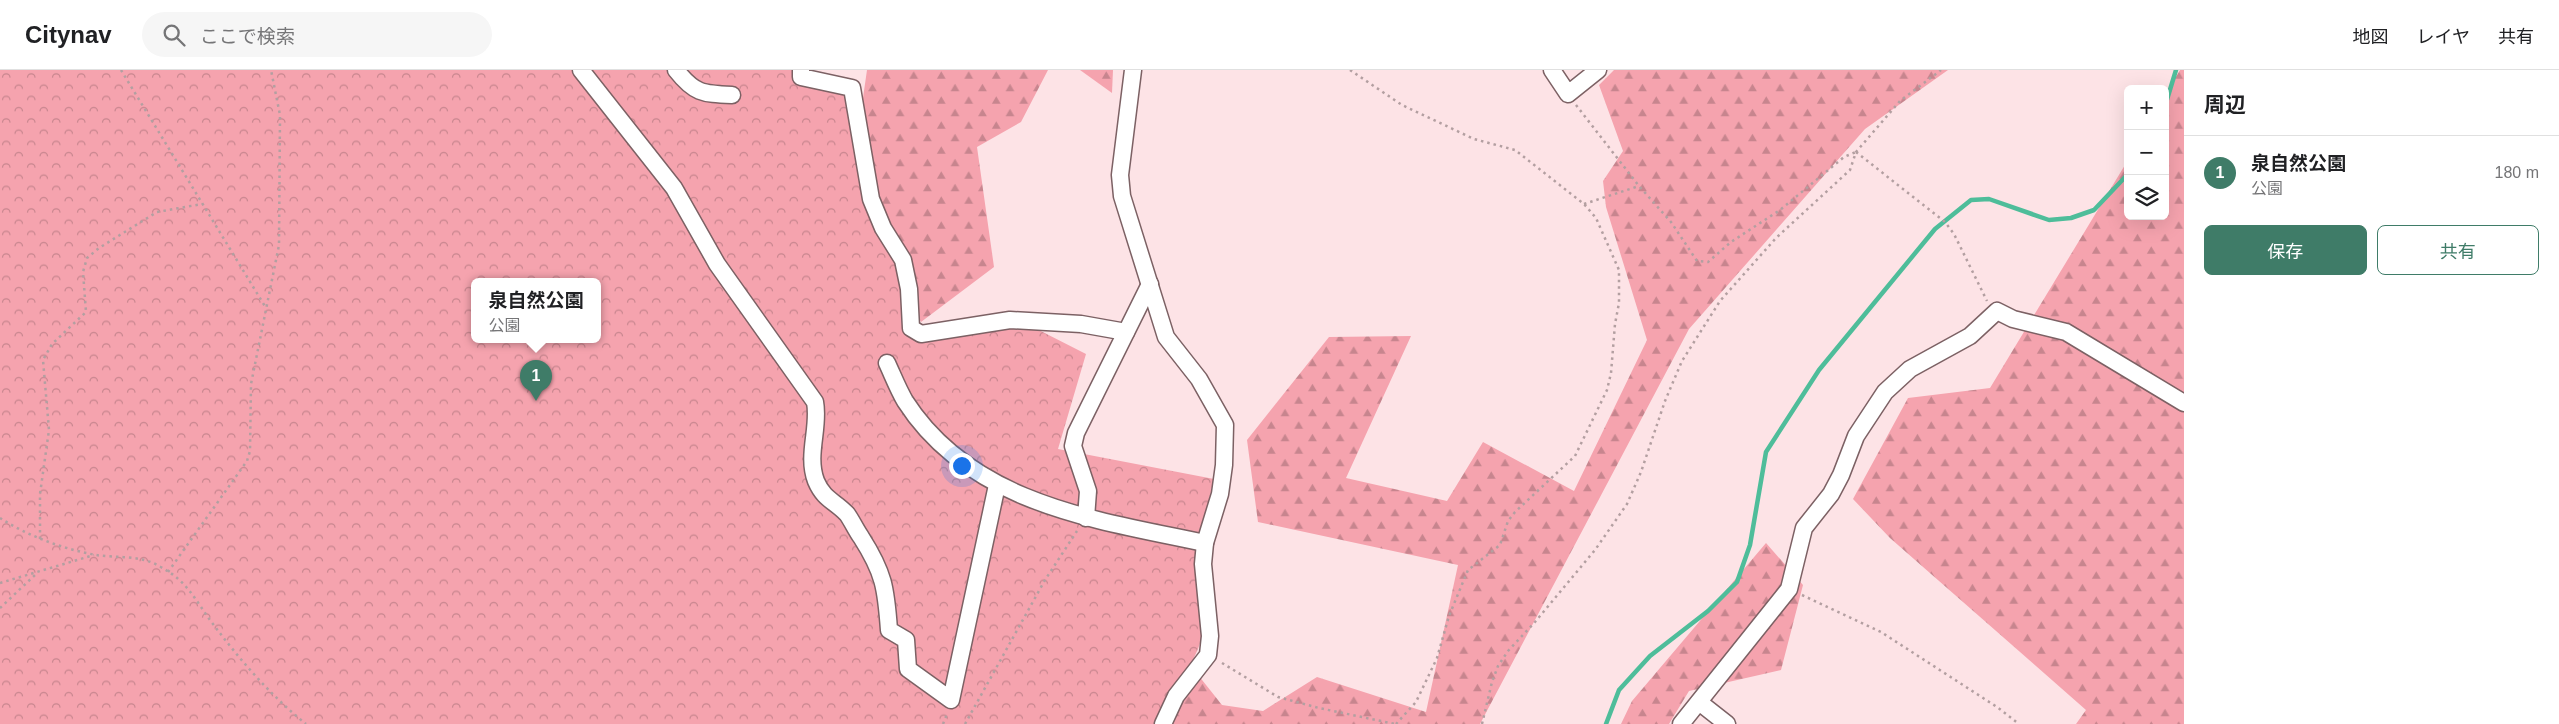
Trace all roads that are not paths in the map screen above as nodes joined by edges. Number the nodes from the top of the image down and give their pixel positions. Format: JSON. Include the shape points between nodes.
{"nodes":[{"id":1,"x":581,"y":70,"type":"edge"},
{"id":2,"x":676,"y":70,"type":"edge"},
{"id":3,"x":801,"y":70,"type":"edge"},
{"id":4,"x":1133,"y":70,"type":"edge"},
{"id":5,"x":1552,"y":70,"type":"edge"},
{"id":6,"x":1598,"y":70,"type":"edge"},
{"id":7,"x":732,"y":95,"type":"dead end"},
{"id":8,"x":1150,"y":284,"type":"junction"},
{"id":9,"x":1126,"y":332,"type":"junction"},
{"id":10,"x":887,"y":363,"type":"dead end"},
{"id":11,"x":2184,"y":403,"type":"edge"},
{"id":12,"x":997,"y":485,"type":"junction"},
{"id":13,"x":1086,"y":518,"type":"junction"},
{"id":14,"x":1205,"y":543,"type":"junction"},
{"id":15,"x":1699,"y":702,"type":"junction"},
{"id":16,"x":1163,"y":724,"type":"edge"},
{"id":17,"x":1681,"y":724,"type":"edge"},
{"id":18,"x":1727,"y":724,"type":"edge"}],
"edges":[{"from":1,"to":12,"type":"street","via":[[674,188],[717,264],[815,402],[818,416],[812,440],[816,480],[827,500],[846,513],[878,564],[886,592],[889,630],[906,640],[908,668],[951,700]]},
{"from":2,"to":7,"type":"street","via":[[690,88],[707,94]]},
{"from":3,"to":9,"type":"street","via":[[801,77],[852,88],[871,199],[883,228],[903,260],[909,289],[911,328],[915,332],[921,334],[1018,320],[1081,324]]},
{"from":4,"to":8,"type":"street","via":[[1120,174],[1122,196]]},
{"from":5,"to":6,"type":"street","via":[[1568,94]]},
{"from":8,"to":9,"type":"street"},
{"from":8,"to":14,"type":"street","via":[[1166,337],[1198,379],[1225,425],[1220,494]]},
{"from":9,"to":13,"type":"street","via":[[1076,433],[1073,446],[1088,491]]},
{"from":10,"to":12,"type":"street","via":[[905,400],[922,423],[956,457]]},
{"from":11,"to":15,"type":"street","via":[[2066,332],[1997,311],[1970,336],[1910,369],[1885,392],[1856,436],[1842,475],[1831,494],[1804,528],[1789,589]]},
{"from":12,"to":13,"type":"street"},
{"from":13,"to":14,"type":"street"},
{"from":14,"to":16,"type":"street","via":[[1203,564],[1210,636],[1208,655],[1176,696]]},
{"from":15,"to":17,"type":"street"},
{"from":15,"to":18,"type":"street"}]}
